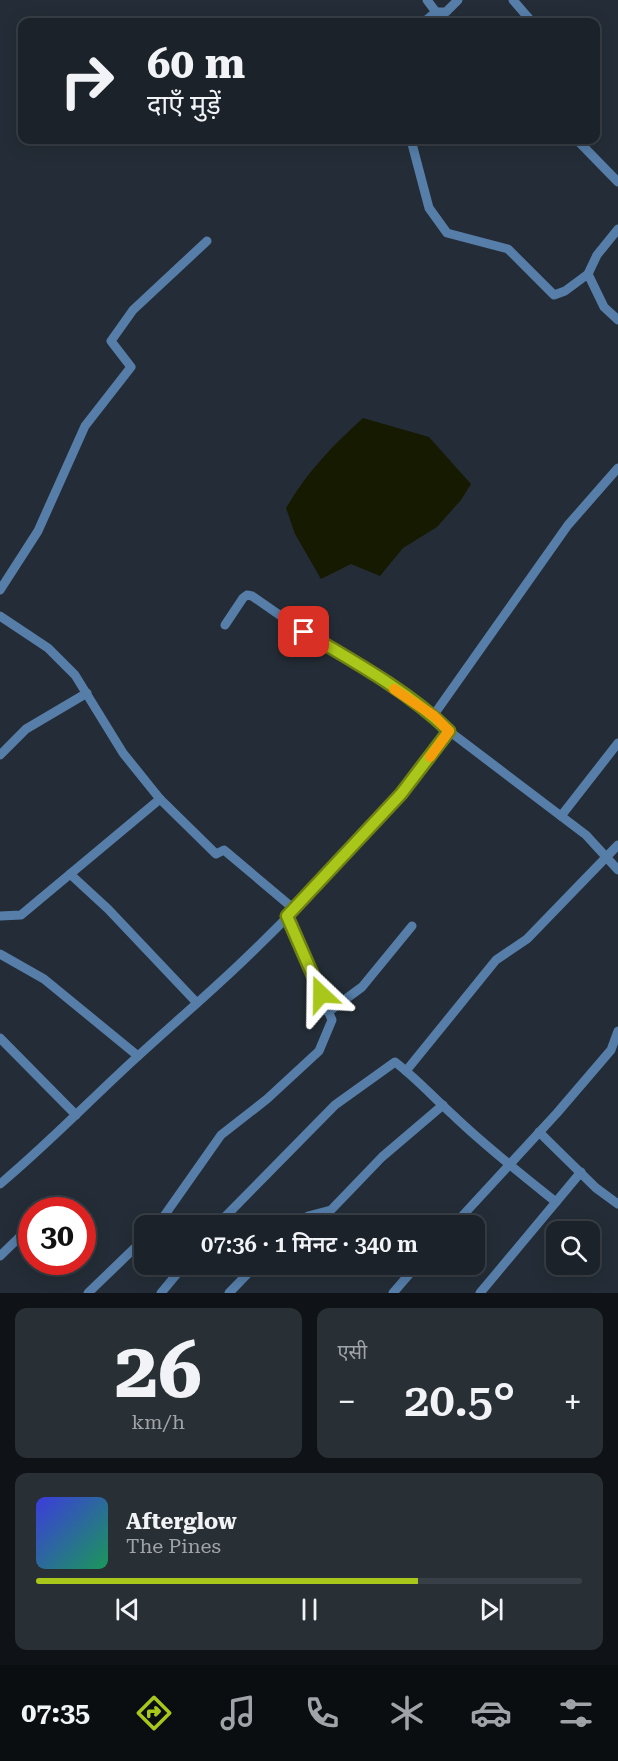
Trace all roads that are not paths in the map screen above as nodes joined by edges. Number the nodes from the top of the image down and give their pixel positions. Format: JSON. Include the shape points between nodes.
{"nodes":[{"id":1,"x":427,"y":0,"type":"edge"},
{"id":2,"x":458,"y":0,"type":"edge"},
{"id":3,"x":513,"y":0,"type":"edge"},
{"id":4,"x":430,"y":18,"type":"edge"},
{"id":5,"x":432,"y":18,"type":"edge"},
{"id":6,"x":529,"y":18,"type":"edge"},
{"id":7,"x":412,"y":144,"type":"edge"},
{"id":8,"x":581,"y":144,"type":"edge"},
{"id":9,"x":618,"y":182,"type":"edge"},
{"id":10,"x":618,"y":229,"type":"edge"},
{"id":11,"x":207,"y":241,"type":"dead end"},
{"id":12,"x":588,"y":274,"type":"junction"},
{"id":13,"x":618,"y":320,"type":"edge"},
{"id":14,"x":618,"y":468,"type":"edge"},
{"id":15,"x":0,"y":590,"type":"edge"},
{"id":16,"x":0,"y":616,"type":"edge"},
{"id":17,"x":225,"y":625,"type":"dead end"},
{"id":18,"x":87,"y":693,"type":"junction"},
{"id":19,"x":434,"y":716,"type":"junction"},
{"id":20,"x":449,"y":731,"type":"junction"},
{"id":21,"x":618,"y":742,"type":"edge"},
{"id":22,"x":0,"y":755,"type":"edge"},
{"id":23,"x":160,"y":799,"type":"junction"},
{"id":24,"x":561,"y":816,"type":"junction"},
{"id":25,"x":618,"y":844,"type":"edge"},
{"id":26,"x":608,"y":856,"type":"junction"},
{"id":27,"x":618,"y":870,"type":"edge"},
{"id":28,"x":70,"y":874,"type":"junction"},
{"id":29,"x":291,"y":913,"type":"junction"},
{"id":30,"x":0,"y":916,"type":"edge"},
{"id":31,"x":412,"y":926,"type":"dead end"},
{"id":32,"x":0,"y":954,"type":"edge"},
{"id":33,"x":197,"y":1003,"type":"junction"},
{"id":34,"x":328,"y":1012,"type":"junction"},
{"id":35,"x":618,"y":1031,"type":"edge"},
{"id":36,"x":0,"y":1038,"type":"edge"},
{"id":37,"x":138,"y":1056,"type":"junction"},
{"id":38,"x":406,"y":1071,"type":"junction"},
{"id":39,"x":443,"y":1105,"type":"junction"},
{"id":40,"x":76,"y":1115,"type":"junction"},
{"id":41,"x":539,"y":1132,"type":"junction"},
{"id":42,"x":509,"y":1165,"type":"junction"},
{"id":43,"x":580,"y":1172,"type":"junction"},
{"id":44,"x":0,"y":1184,"type":"edge"},
{"id":45,"x":556,"y":1202,"type":"junction"},
{"id":46,"x":618,"y":1204,"type":"edge"},
{"id":47,"x":165,"y":1215,"type":"edge"},
{"id":48,"x":227,"y":1215,"type":"edge"},
{"id":49,"x":312,"y":1215,"type":"edge"},
{"id":50,"x":463,"y":1215,"type":"edge"},
{"id":51,"x":18,"y":1239,"type":"edge"},
{"id":52,"x":134,"y":1249,"type":"edge"},
{"id":53,"x":0,"y":1256,"type":"edge"},
{"id":54,"x":175,"y":1275,"type":"edge"},
{"id":55,"x":246,"y":1275,"type":"edge"},
{"id":56,"x":409,"y":1275,"type":"edge"},
{"id":57,"x":88,"y":1293,"type":"edge"},
{"id":58,"x":160,"y":1293,"type":"edge"},
{"id":59,"x":229,"y":1293,"type":"edge"},
{"id":60,"x":393,"y":1293,"type":"edge"},
{"id":61,"x":480,"y":1293,"type":"edge"}],
"edges":[{"from":1,"to":4,"type":"street"},
{"from":2,"to":5,"type":"street"},
{"from":3,"to":6,"type":"street"},
{"from":7,"to":12,"type":"street","via":[[429,208],[447,234],[508,249],[554,295]]},
{"from":8,"to":9,"type":"street"},
{"from":10,"to":12,"type":"street","via":[[597,255]]},
{"from":11,"to":15,"type":"street","via":[[133,310],[111,341],[131,367],[85,426],[38,531]]},
{"from":12,"to":13,"type":"street","via":[[604,307]]},
{"from":14,"to":19,"type":"street","via":[[568,525]]},
{"from":16,"to":18,"type":"street","via":[[48,648]]},
{"from":17,"to":19,"type":"street","via":[[243,598],[247,594],[252,596]]},
{"from":18,"to":22,"type":"street","via":[[26,729]]},
{"from":18,"to":23,"type":"street","via":[[123,753]]},
{"from":19,"to":20,"type":"street"},
{"from":20,"to":24,"type":"street"},
{"from":20,"to":29,"type":"street","via":[[401,794]]},
{"from":21,"to":24,"type":"street"},
{"from":23,"to":28,"type":"street"},
{"from":23,"to":29,"type":"street","via":[[216,854],[224,850]]},
{"from":24,"to":26,"type":"street"},
{"from":25,"to":26,"type":"street"},
{"from":26,"to":27,"type":"street"},
{"from":26,"to":38,"type":"street","via":[[527,939],[496,960]]},
{"from":28,"to":30,"type":"street","via":[[21,915]]},
{"from":28,"to":33,"type":"street"},
{"from":29,"to":33,"type":"street"},
{"from":29,"to":34,"type":"street"},
{"from":31,"to":34,"type":"street","via":[[362,987]]},
{"from":32,"to":37,"type":"street","via":[[44,979]]},
{"from":33,"to":37,"type":"street"},
{"from":34,"to":47,"type":"street","via":[[332,1020],[319,1051],[221,1135]]},
{"from":35,"to":41,"type":"street","via":[[610,1050]]},
{"from":36,"to":40,"type":"street"},
{"from":37,"to":40,"type":"street"},
{"from":38,"to":39,"type":"street"},
{"from":38,"to":48,"type":"street","via":[[395,1062],[335,1105]]},
{"from":39,"to":42,"type":"street"},
{"from":39,"to":49,"type":"street","via":[[382,1157],[331,1210]]},
{"from":40,"to":44,"type":"street"},
{"from":41,"to":42,"type":"street"},
{"from":41,"to":43,"type":"street"},
{"from":42,"to":45,"type":"street"},
{"from":42,"to":50,"type":"street"},
{"from":43,"to":45,"type":"street"},
{"from":43,"to":46,"type":"street"},
{"from":45,"to":61,"type":"street"},
{"from":51,"to":53,"type":"street"},
{"from":52,"to":57,"type":"street"},
{"from":54,"to":58,"type":"street"},
{"from":55,"to":59,"type":"street"},
{"from":56,"to":60,"type":"street"}]}
